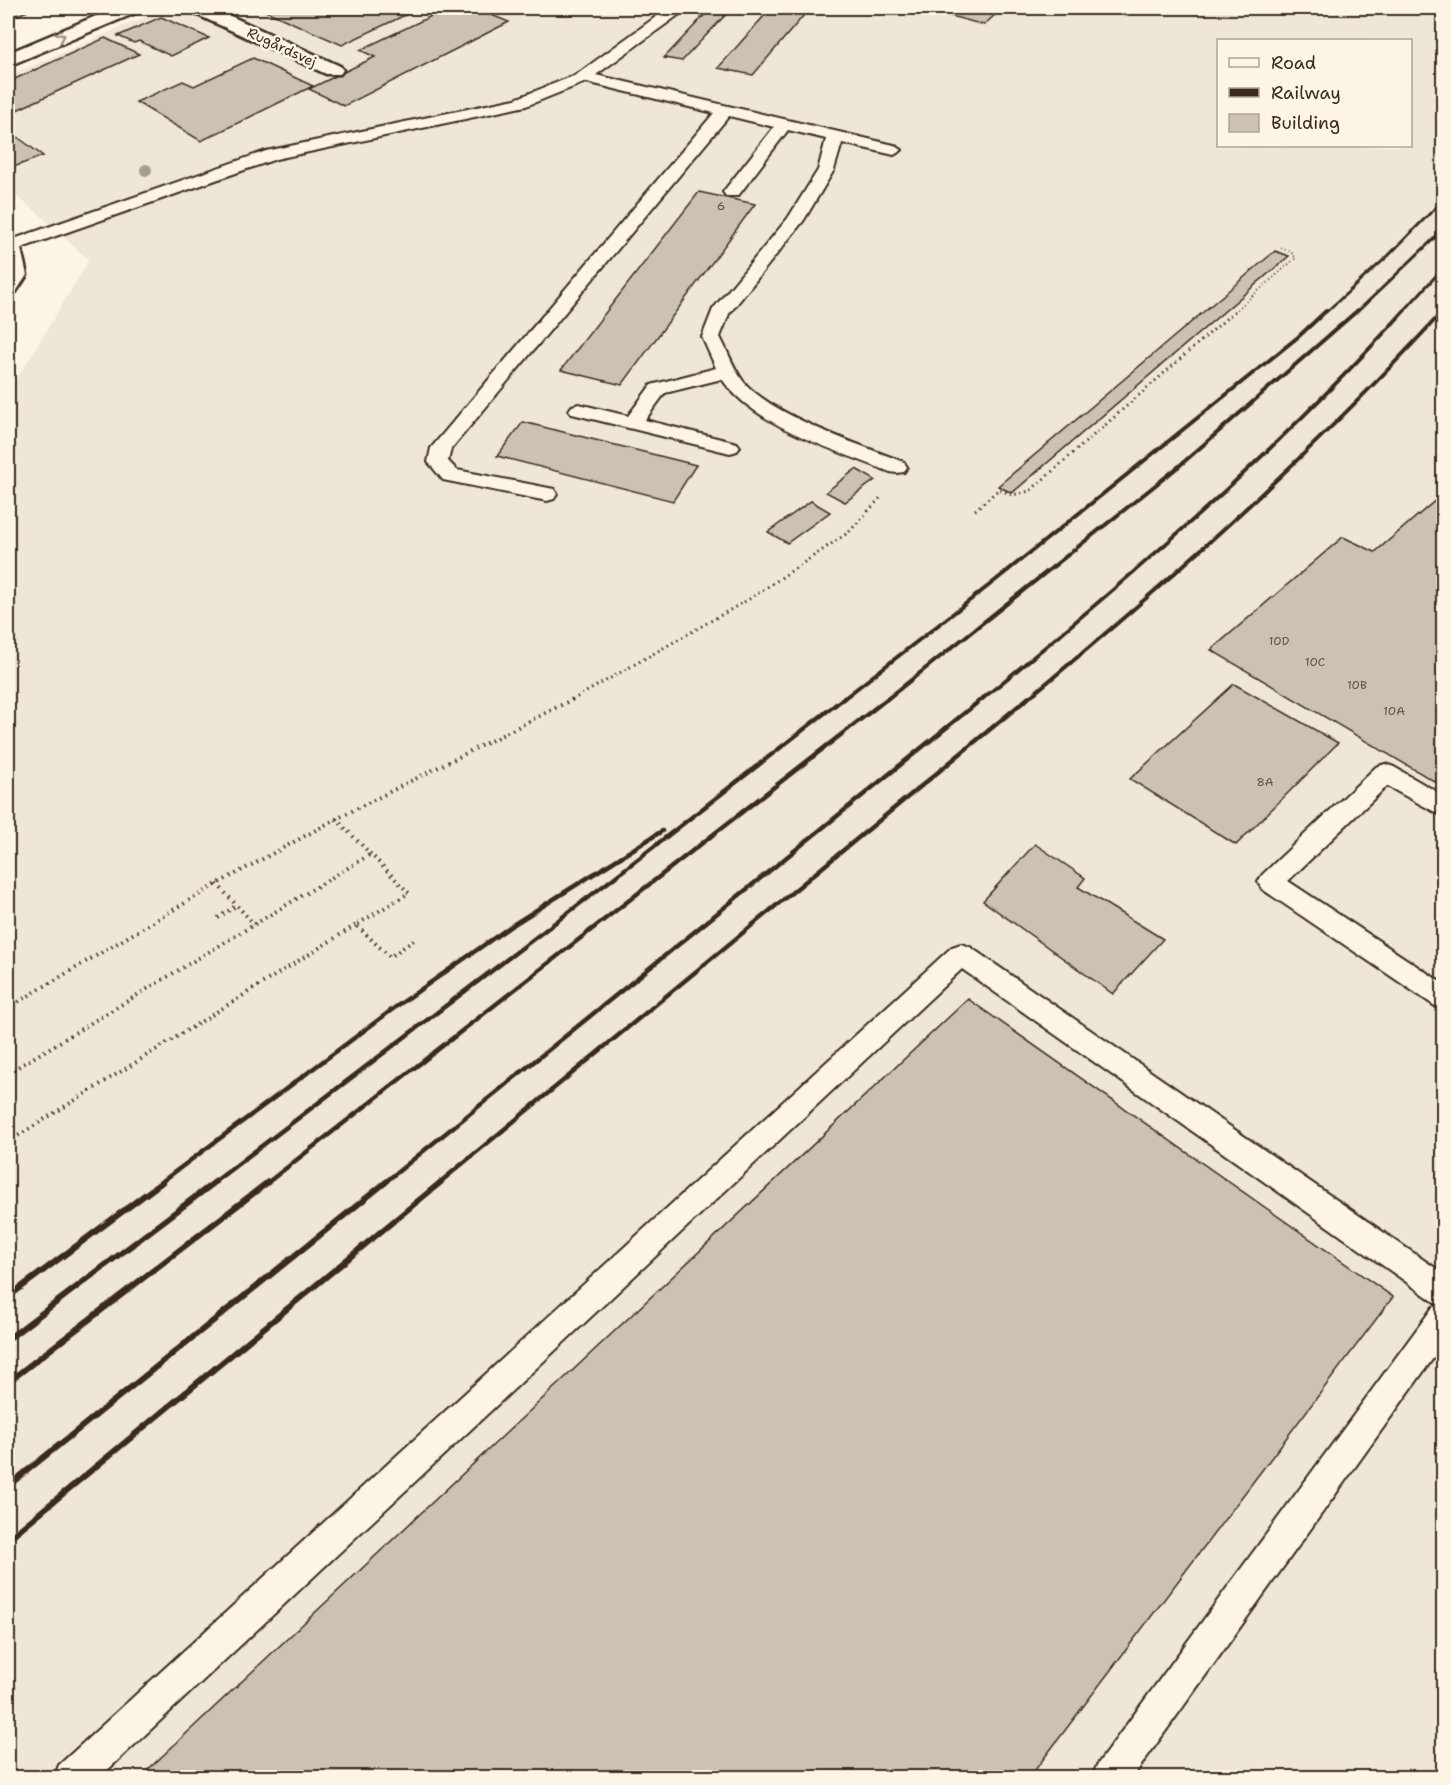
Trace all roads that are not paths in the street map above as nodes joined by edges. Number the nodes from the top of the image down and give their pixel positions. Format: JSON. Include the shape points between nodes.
{"nodes":[{"id":1,"x":84,"y":8,"type":"edge"},
{"id":2,"x":131,"y":8,"type":"edge"},
{"id":3,"x":198,"y":8,"type":"edge"},
{"id":4,"x":667,"y":9,"type":"edge"},
{"id":5,"x":29,"y":30,"type":"dead end"},
{"id":6,"x":8,"y":60,"type":"edge"},
{"id":7,"x":333,"y":70,"type":"dead end"},
{"id":8,"x":584,"y":77,"type":"junction"},
{"id":9,"x":726,"y":110,"type":"junction"},
{"id":10,"x":784,"y":124,"type":"junction"},
{"id":11,"x":835,"y":136,"type":"junction"},
{"id":12,"x":894,"y":150,"type":"dead end"},
{"id":13,"x":732,"y":192,"type":"dead end"},
{"id":14,"x":9,"y":245,"type":"edge"},
{"id":15,"x":8,"y":287,"type":"edge"},
{"id":16,"x":729,"y":371,"type":"junction"},
{"id":17,"x":579,"y":410,"type":"dead end"},
{"id":18,"x":633,"y":423,"type":"junction"},
{"id":19,"x":730,"y":447,"type":"dead end"},
{"id":20,"x":897,"y":467,"type":"road end"},
{"id":21,"x":547,"y":494,"type":"dead end"},
{"id":22,"x":1443,"y":808,"type":"edge"},
{"id":23,"x":1443,"y":998,"type":"edge"},
{"id":24,"x":1443,"y":1293,"type":"edge"},
{"id":25,"x":1443,"y":1317,"type":"edge"},
{"id":26,"x":72,"y":1778,"type":"edge"},
{"id":27,"x":1110,"y":1778,"type":"edge"}],
"edges":[{"from":1,"to":5,"type":"street"},
{"from":6,"to":2,"type":"street","one_way":true},
{"from":3,"to":7,"type":"street","name":"Rugårdsvej"},
{"from":4,"to":8,"type":"lane"},
{"from":8,"to":9,"type":"lane"},
{"from":8,"to":14,"type":"lane","via":[[520,103],[272,155]]},
{"from":9,"to":10,"type":"lane"},
{"from":9,"to":21,"type":"lane","via":[[441,448],[438,462],[450,475]]},
{"from":10,"to":11,"type":"lane"},
{"from":10,"to":13,"type":"lane"},
{"from":11,"to":12,"type":"lane"},
{"from":11,"to":16,"type":"lane","via":[[826,170],[795,220],[720,313],[711,337]]},
{"from":14,"to":15,"type":"street","via":[[15,275]]},
{"from":16,"to":18,"type":"lane","via":[[658,389]]},
{"from":16,"to":20,"type":"lane","via":[[739,388],[766,407]]},
{"from":17,"to":18,"type":"lane"},
{"from":18,"to":19,"type":"lane"},
{"from":22,"to":23,"type":"lane","via":[[1384,773],[1271,882]]},
{"from":24,"to":26,"type":"lane","via":[[961,954]]},
{"from":25,"to":27,"type":"lane"}]}
